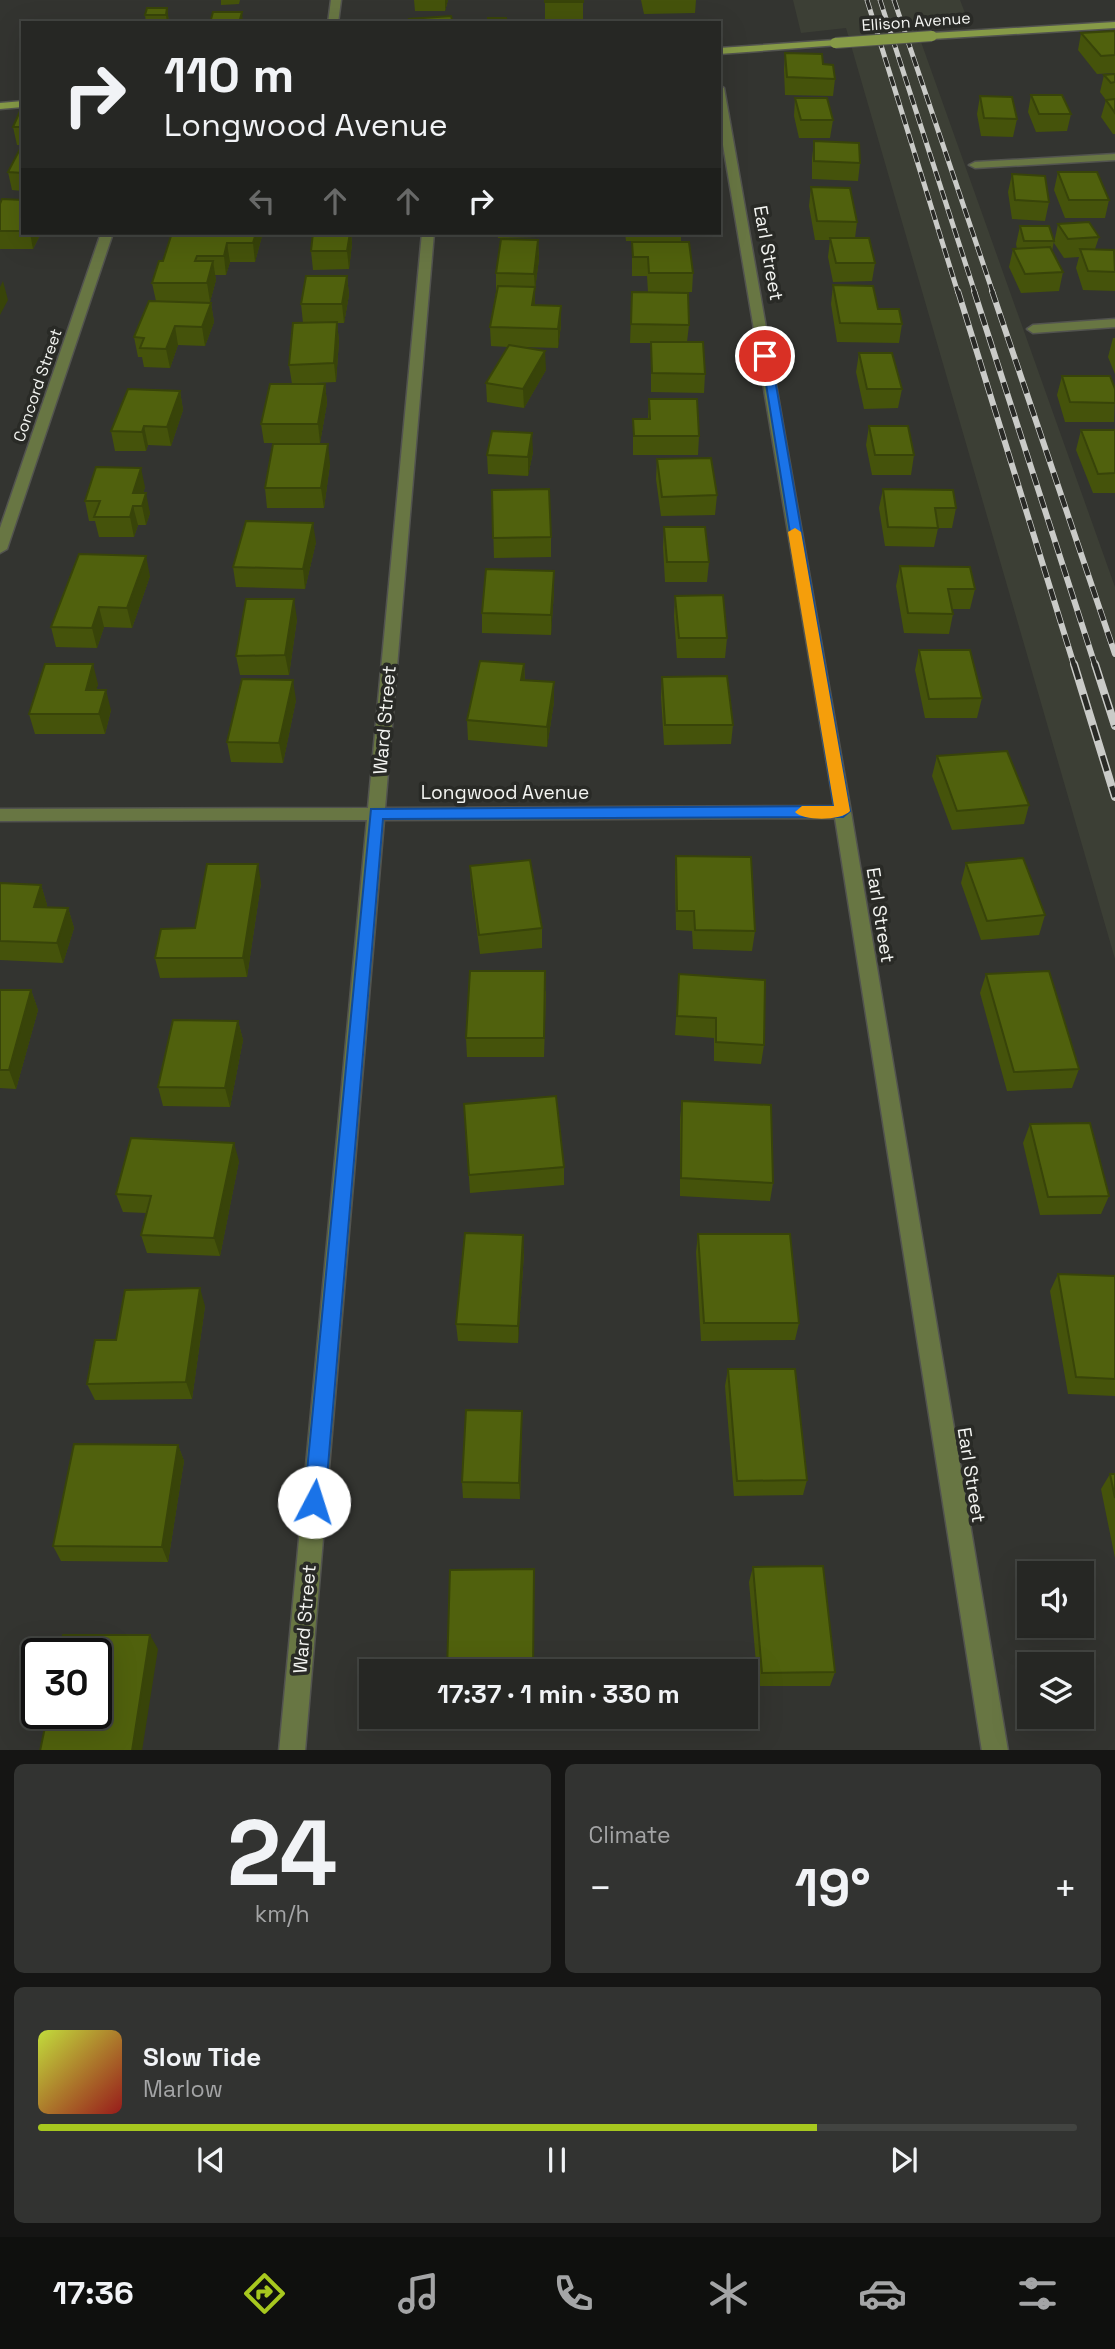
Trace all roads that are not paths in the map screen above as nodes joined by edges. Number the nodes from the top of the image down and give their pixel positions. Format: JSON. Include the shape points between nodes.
{"nodes":[{"id":1,"x":336,"y":0,"type":"edge"},
{"id":2,"x":333,"y":21,"type":"edge"},
{"id":3,"x":1115,"y":25,"type":"edge"},
{"id":4,"x":721,"y":51,"type":"edge"},
{"id":5,"x":721,"y":100,"type":"edge"},
{"id":6,"x":21,"y":104,"type":"edge"},
{"id":7,"x":0,"y":106,"type":"edge"},
{"id":8,"x":1115,"y":157,"type":"edge"},
{"id":9,"x":975,"y":165,"type":"dead end"},
{"id":10,"x":106,"y":235,"type":"edge"},
{"id":11,"x":428,"y":235,"type":"edge"},
{"id":12,"x":1115,"y":323,"type":"edge"},
{"id":13,"x":1033,"y":329,"type":"dead end"},
{"id":14,"x":0,"y":549,"type":"edge"},
{"id":15,"x":843,"y":811,"type":"junction"},
{"id":16,"x":376,"y":813,"type":"junction"},
{"id":17,"x":0,"y":816,"type":"edge"},
{"id":18,"x":292,"y":1750,"type":"edge"},
{"id":19,"x":995,"y":1750,"type":"edge"}],
"edges":[{"from":1,"to":2,"type":"street"},
{"from":3,"to":4,"type":"street","name":"Ellison Avenue","bridge":true},
{"from":5,"to":15,"type":"street","name":"Earl Street"},
{"from":6,"to":7,"type":"street"},
{"from":8,"to":9,"type":"street"},
{"from":10,"to":14,"type":"street","name":"Concord Street"},
{"from":11,"to":16,"type":"street","name":"Ward Street"},
{"from":12,"to":13,"type":"street"},
{"from":15,"to":16,"type":"street","name":"Longwood Avenue"},
{"from":15,"to":19,"type":"street","name":"Earl Street"},
{"from":16,"to":17,"type":"street","name":"Longwood Avenue"},
{"from":16,"to":18,"type":"street","name":"Ward Street"}]}
